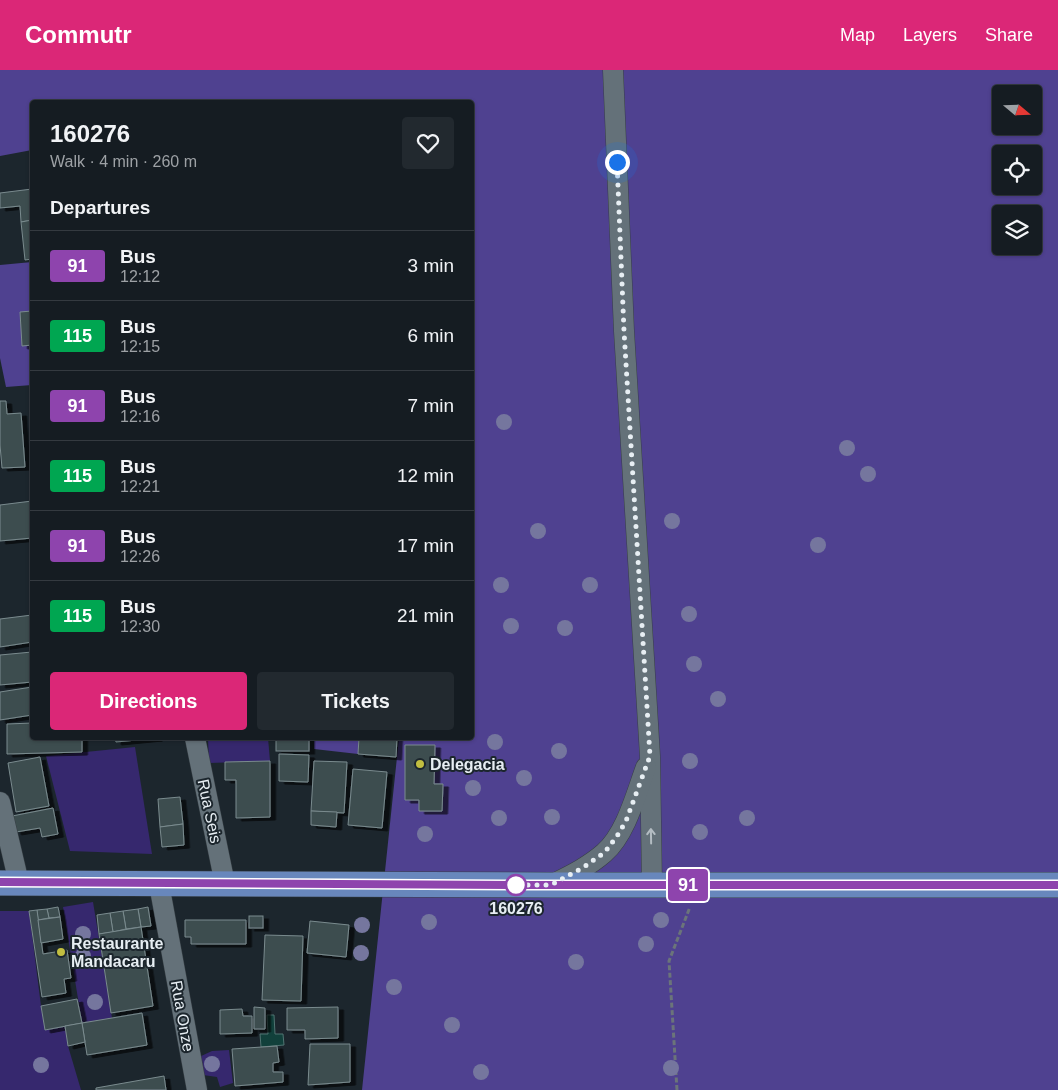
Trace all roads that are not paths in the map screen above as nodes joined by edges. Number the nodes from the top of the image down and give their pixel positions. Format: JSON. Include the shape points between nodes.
{"nodes":[{"id":1,"x":613,"y":70,"type":"edge"},
{"id":2,"x":195,"y":740,"type":"edge"},
{"id":3,"x":650,"y":756,"type":"junction"},
{"id":4,"x":0,"y":802,"type":"edge"},
{"id":5,"x":9,"y":883,"type":"edge"},
{"id":6,"x":159,"y":884,"type":"junction"},
{"id":7,"x":225,"y":884,"type":"junction"},
{"id":8,"x":551,"y":885,"type":"junction"},
{"id":9,"x":652,"y":885,"type":"junction"},
{"id":10,"x":1058,"y":885,"type":"edge"},
{"id":11,"x":197,"y":1090,"type":"edge"}],
"edges":[{"from":1,"to":3,"type":"street","via":[[624,331]]},
{"from":2,"to":7,"type":"street","name":"Rua Seis"},
{"from":3,"to":8,"type":"street","via":[[626,821],[605,852]]},
{"from":9,"to":3,"type":"street","one_way":true},
{"from":4,"to":5,"type":"street"},
{"from":5,"to":6,"type":"main road"},
{"from":6,"to":7,"type":"main road"},
{"from":6,"to":11,"type":"street","name":"Rua Onze"},
{"from":7,"to":8,"type":"main road"},
{"from":8,"to":9,"type":"main road"},
{"from":9,"to":10,"type":"main road"}]}
